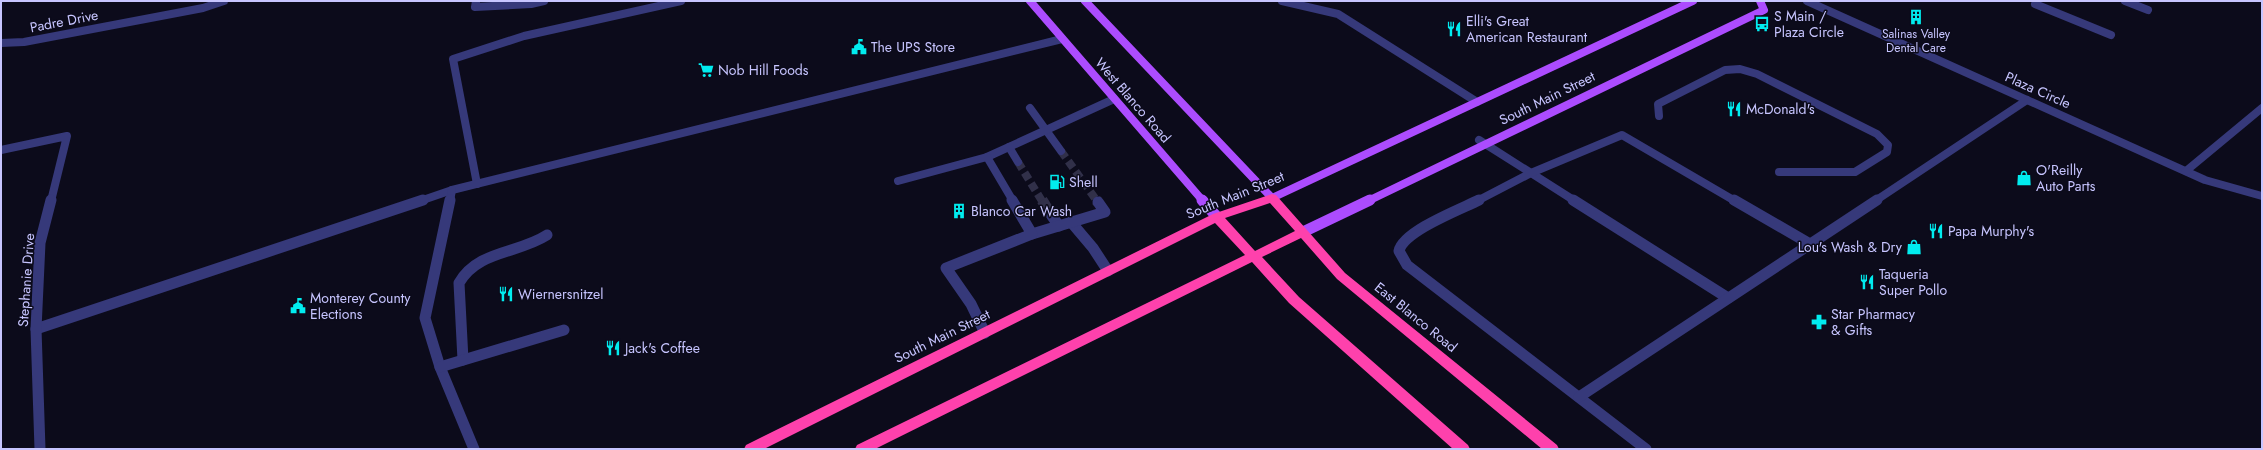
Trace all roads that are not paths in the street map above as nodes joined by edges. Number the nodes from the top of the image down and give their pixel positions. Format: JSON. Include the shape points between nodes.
{"nodes":[{"id":1,"x":224,"y":1,"type":"edge"},
{"id":2,"x":476,"y":1,"type":"edge"},
{"id":3,"x":544,"y":1,"type":"edge"},
{"id":4,"x":681,"y":1,"type":"edge"},
{"id":5,"x":1030,"y":1,"type":"edge"},
{"id":6,"x":1085,"y":1,"type":"edge"},
{"id":7,"x":1282,"y":1,"type":"edge"},
{"id":8,"x":1760,"y":1,"type":"edge"},
{"id":9,"x":1806,"y":1,"type":"edge"},
{"id":10,"x":2124,"y":1,"type":"edge"},
{"id":11,"x":1687,"y":2,"type":"edge"},
{"id":12,"x":2035,"y":4,"type":"dead end"},
{"id":13,"x":2148,"y":10,"type":"dead end"},
{"id":14,"x":2111,"y":35,"type":"dead end"},
{"id":15,"x":1062,"y":38,"type":"junction"},
{"id":16,"x":1,"y":43,"type":"edge"},
{"id":17,"x":1114,"y":99,"type":"junction"},
{"id":18,"x":2027,"y":100,"type":"junction"},
{"id":19,"x":1477,"y":102,"type":"junction"},
{"id":20,"x":1030,"y":108,"type":"dead end"},
{"id":21,"x":2262,"y":108,"type":"edge"},
{"id":22,"x":1659,"y":116,"type":"dead end"},
{"id":23,"x":1046,"y":130,"type":"junction"},
{"id":24,"x":1483,"y":142,"type":"junction"},
{"id":25,"x":1009,"y":147,"type":"junction"},
{"id":26,"x":1,"y":150,"type":"edge"},
{"id":27,"x":1061,"y":151,"type":"tunnel mouth"},
{"id":28,"x":987,"y":157,"type":"junction"},
{"id":29,"x":1018,"y":162,"type":"tunnel mouth"},
{"id":30,"x":2186,"y":171,"type":"junction"},
{"id":31,"x":1779,"y":172,"type":"dead end"},
{"id":32,"x":1532,"y":173,"type":"junction"},
{"id":33,"x":898,"y":181,"type":"dead end"},
{"id":34,"x":477,"y":184,"type":"junction"},
{"id":35,"x":452,"y":190,"type":"junction"},
{"id":36,"x":2262,"y":196,"type":"edge"},
{"id":37,"x":1272,"y":198,"type":"junction"},
{"id":38,"x":1098,"y":202,"type":"tunnel mouth"},
{"id":39,"x":1052,"y":216,"type":"tunnel mouth"},
{"id":40,"x":1217,"y":217,"type":"junction"},
{"id":41,"x":1071,"y":222,"type":"junction"},
{"id":42,"x":1059,"y":226,"type":"junction"},
{"id":43,"x":1303,"y":232,"type":"junction"},
{"id":44,"x":1032,"y":234,"type":"junction"},
{"id":45,"x":547,"y":235,"type":"dead end"},
{"id":46,"x":1810,"y":244,"type":"junction"},
{"id":47,"x":1253,"y":256,"type":"junction"},
{"id":48,"x":1108,"y":271,"type":"junction"},
{"id":49,"x":1728,"y":298,"type":"junction"},
{"id":50,"x":36,"y":329,"type":"junction"},
{"id":51,"x":564,"y":330,"type":"dead end"},
{"id":52,"x":985,"y":333,"type":"junction"},
{"id":53,"x":464,"y":360,"type":"junction"},
{"id":54,"x":440,"y":367,"type":"junction"},
{"id":55,"x":1579,"y":397,"type":"junction"},
{"id":56,"x":40,"y":449,"type":"edge"},
{"id":57,"x":474,"y":449,"type":"edge"},
{"id":58,"x":751,"y":449,"type":"edge"},
{"id":59,"x":862,"y":449,"type":"edge"},
{"id":60,"x":1462,"y":449,"type":"edge"},
{"id":61,"x":1552,"y":449,"type":"edge"},
{"id":62,"x":1646,"y":449,"type":"edge"}],
"edges":[{"from":1,"to":16,"type":"street","name":"Padre Drive","via":[[203,8],[24,42]]},
{"from":2,"to":3,"type":"street","via":[[475,7]]},
{"from":4,"to":34,"type":"street","via":[[524,36],[453,59]]},
{"from":5,"to":15,"type":"main road","name":"West Blanco Road"},
{"from":6,"to":37,"type":"main road"},
{"from":7,"to":19,"type":"street","via":[[1338,14]]},
{"from":8,"to":24,"type":"main road","name":"South Main Street","via":[[1764,10]]},
{"from":9,"to":18,"type":"street","name":"Plaza Circle"},
{"from":10,"to":13,"type":"street"},
{"from":11,"to":19,"type":"main road","name":"South Main Street"},
{"from":12,"to":14,"type":"street"},
{"from":15,"to":17,"type":"main road","name":"West Blanco Road"},
{"from":15,"to":34,"type":"street"},
{"from":17,"to":23,"type":"street"},
{"from":17,"to":40,"type":"main road","name":"West Blanco Road"},
{"from":18,"to":30,"type":"street","name":"Plaza Circle"},
{"from":18,"to":46,"type":"street"},
{"from":19,"to":37,"type":"main road","name":"South Main Street"},
{"from":20,"to":23,"type":"street"},
{"from":21,"to":30,"type":"street"},
{"from":22,"to":31,"type":"street","via":[[1658,104],[1725,70],[1740,69],[1757,74],[1877,134],[1888,145],[1887,152],[1855,172]]},
{"from":23,"to":25,"type":"street"},
{"from":23,"to":27,"type":"street"},
{"from":24,"to":32,"type":"street"},
{"from":24,"to":43,"type":"main road","name":"South Main Street"},
{"from":25,"to":28,"type":"street"},
{"from":25,"to":29,"type":"street"},
{"from":26,"to":50,"type":"street","name":"Stephanie Drive","via":[[67,136],[40,243]]},
{"from":28,"to":33,"type":"street"},
{"from":28,"to":44,"type":"street"},
{"from":30,"to":36,"type":"street","name":"Plaza Circle","via":[[2205,180]]},
{"from":32,"to":46,"type":"street","via":[[1622,135]]},
{"from":32,"to":49,"type":"street"},
{"from":32,"to":55,"type":"street","via":[[1410,235],[1400,246],[1399,251],[1407,265]]},
{"from":34,"to":35,"type":"street"},
{"from":35,"to":50,"type":"street"},
{"from":35,"to":54,"type":"street","via":[[424,318]]},
{"from":37,"to":40,"type":"highway","name":"South Main Street"},
{"from":37,"to":43,"type":"highway","name":"East Blanco Road"},
{"from":38,"to":41,"type":"street","via":[[1105,212]]},
{"from":39,"to":42,"type":"street"},
{"from":40,"to":47,"type":"highway"},
{"from":40,"to":48,"type":"highway","name":"South Main Street"},
{"from":41,"to":42,"type":"street"},
{"from":41,"to":48,"type":"street"},
{"from":42,"to":44,"type":"street"},
{"from":43,"to":47,"type":"highway","name":"South Main Street"},
{"from":43,"to":61,"type":"highway","name":"East Blanco Road","via":[[1341,276]]},
{"from":44,"to":52,"type":"street","via":[[946,268],[970,304]]},
{"from":45,"to":53,"type":"street","via":[[534,245],[481,261],[461,276],[459,283]]},
{"from":46,"to":49,"type":"street"},
{"from":47,"to":59,"type":"highway","name":"South Main Street"},
{"from":47,"to":60,"type":"highway","via":[[1294,300]]},
{"from":48,"to":52,"type":"highway","name":"South Main Street"},
{"from":49,"to":55,"type":"street"},
{"from":50,"to":56,"type":"street","name":"Stephanie Drive"},
{"from":51,"to":53,"type":"street"},
{"from":52,"to":58,"type":"highway","name":"South Main Street"},
{"from":53,"to":54,"type":"street"},
{"from":54,"to":57,"type":"street"},
{"from":55,"to":62,"type":"street"}]}
